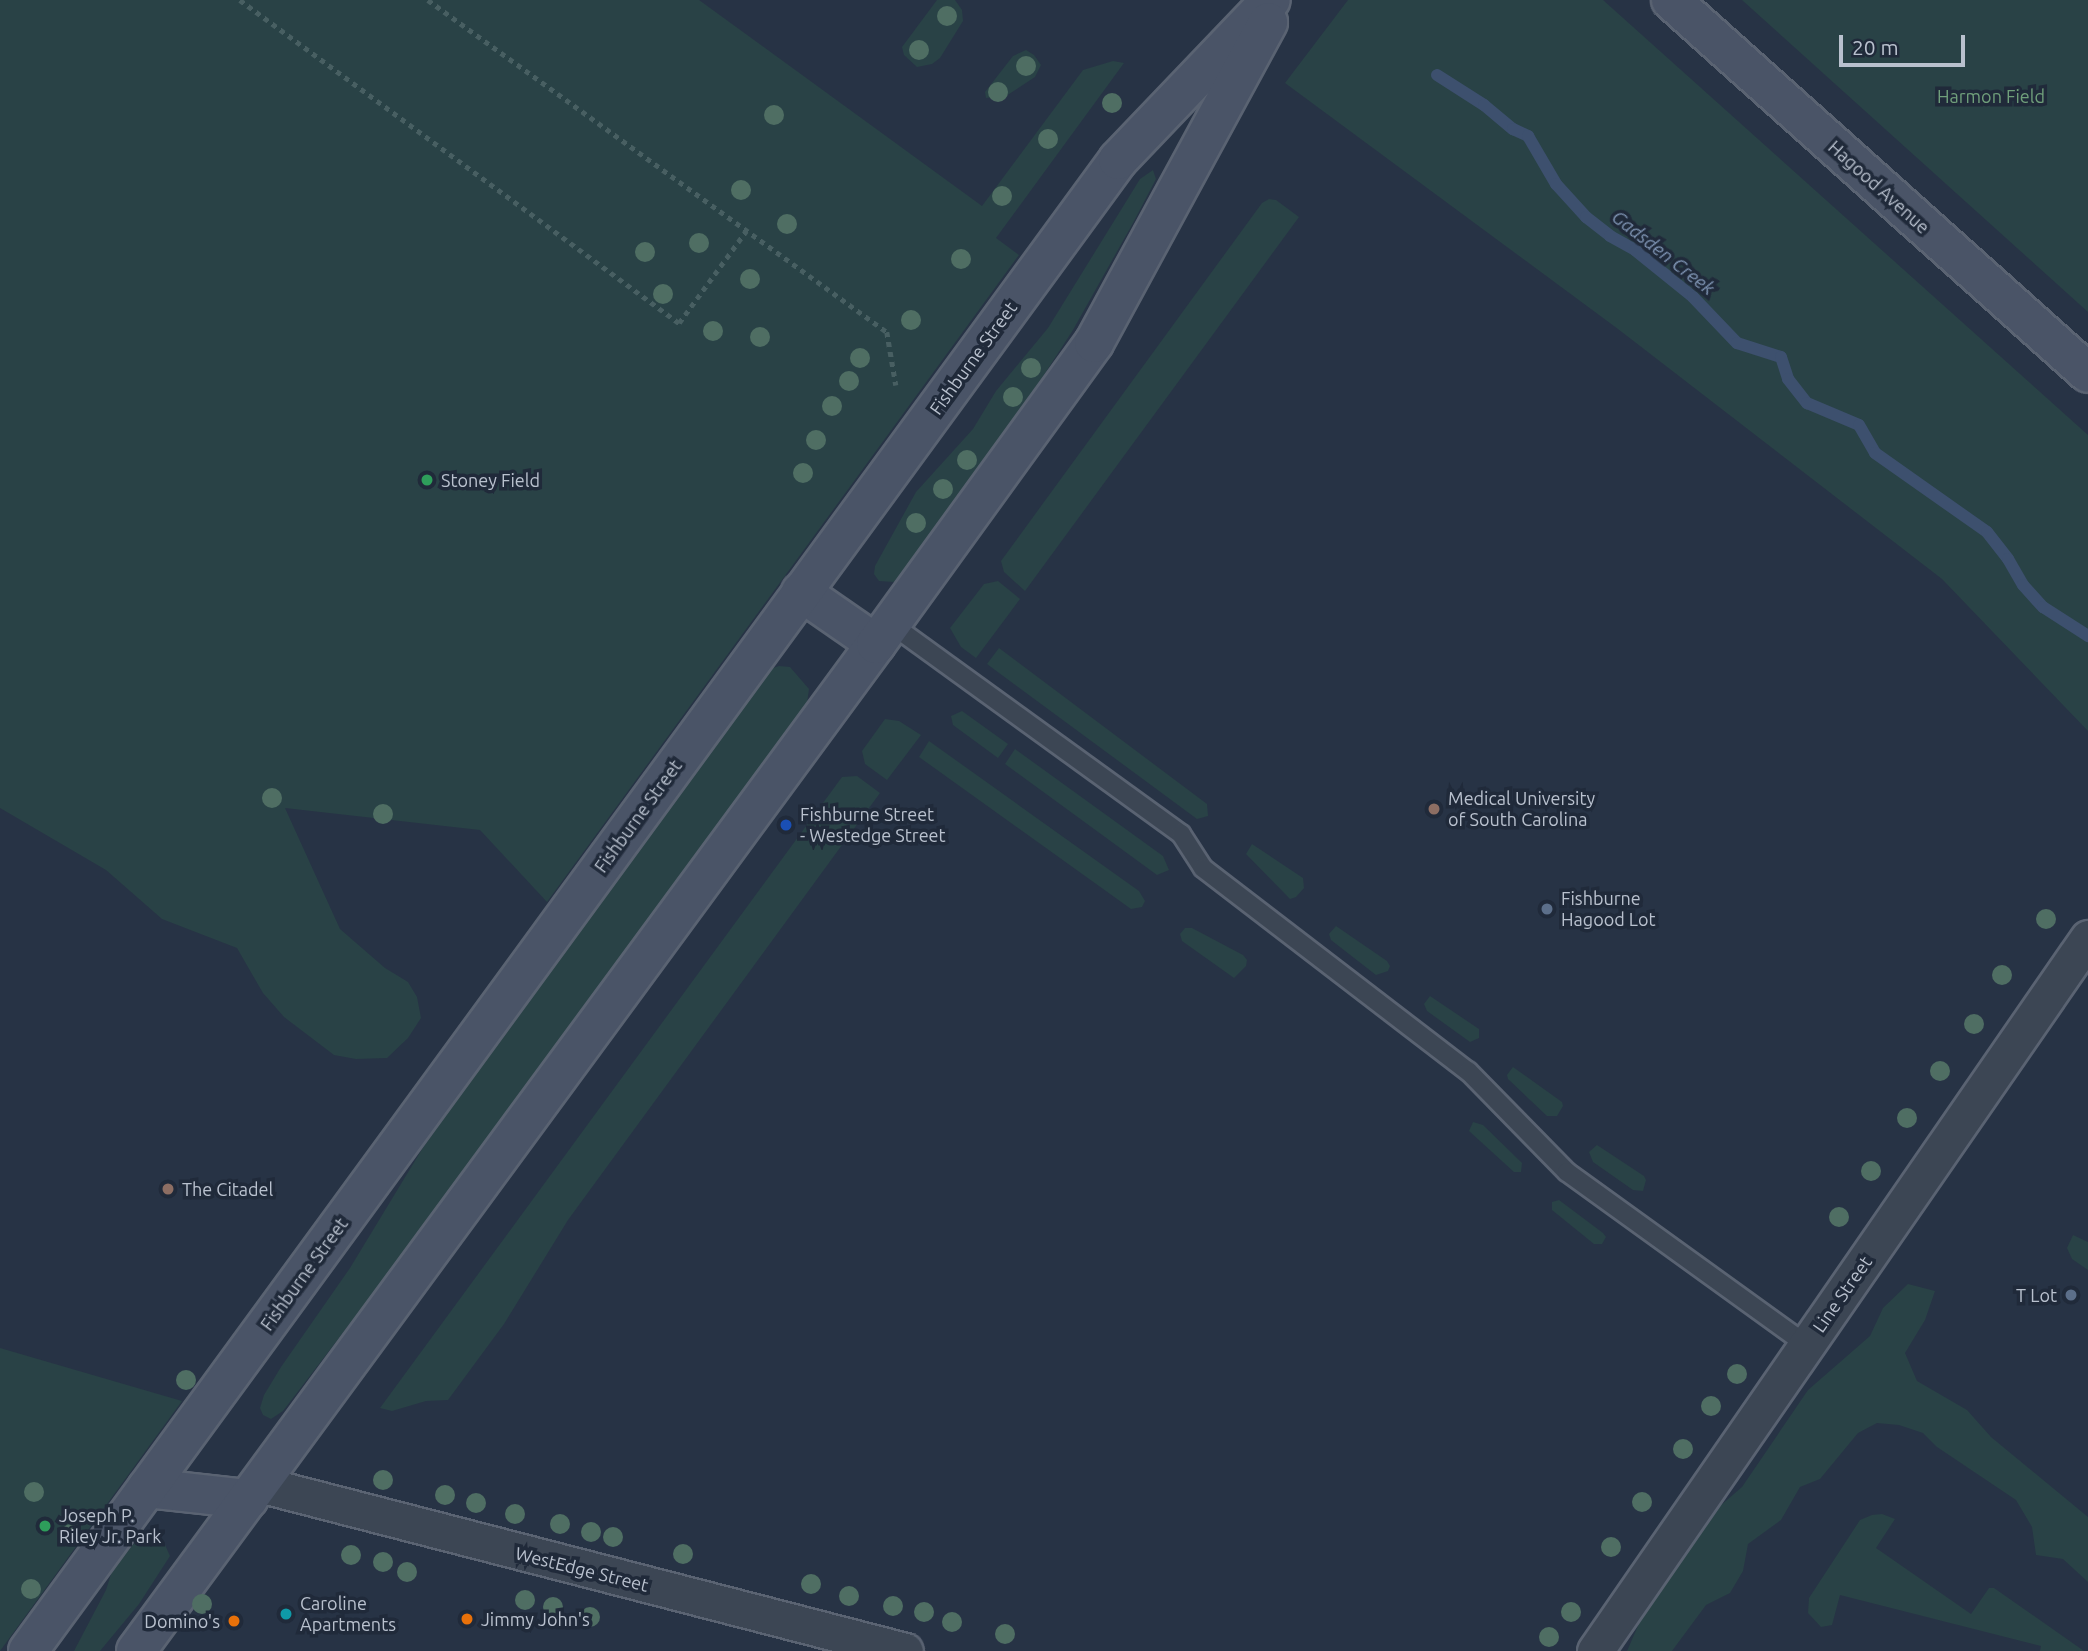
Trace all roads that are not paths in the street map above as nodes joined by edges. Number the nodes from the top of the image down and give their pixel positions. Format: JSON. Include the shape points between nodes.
{"nodes":[{"id":1,"x":1271,"y":0,"type":"edge"},
{"id":2,"x":1280,"y":0,"type":"edge"},
{"id":3,"x":1671,"y":0,"type":"edge"},
{"id":4,"x":2088,"y":373,"type":"edge"},
{"id":5,"x":801,"y":592,"type":"junction"},
{"id":6,"x":883,"y":634,"type":"junction"},
{"id":7,"x":2088,"y":938,"type":"edge"},
{"id":8,"x":1807,"y":1345,"type":"junction"},
{"id":9,"x":147,"y":1488,"type":"junction"},
{"id":10,"x":253,"y":1492,"type":"junction"},
{"id":11,"x":28,"y":1651,"type":"edge"},
{"id":12,"x":136,"y":1651,"type":"edge"},
{"id":13,"x":905,"y":1651,"type":"edge"},
{"id":14,"x":1595,"y":1651,"type":"edge"}],
"edges":[{"from":1,"to":5,"type":"main road","name":"Fishburne Street","via":[[1118,160]]},
{"from":2,"to":6,"type":"main road","via":[[1094,343]]},
{"from":3,"to":4,"type":"main road","name":"Hagood Avenue"},
{"from":5,"to":6,"type":"main road"},
{"from":5,"to":9,"type":"main road","name":"Fishburne Street"},
{"from":6,"to":8,"type":"lane","via":[[1181,834],[1203,868],[1468,1071],[1567,1172]]},
{"from":6,"to":10,"type":"main road"},
{"from":7,"to":8,"type":"street","name":"Line Street"},
{"from":8,"to":14,"type":"street","name":"Line Street"},
{"from":9,"to":10,"type":"main road"},
{"from":9,"to":11,"type":"main road","name":"Fishburne Street"},
{"from":10,"to":12,"type":"main road"},
{"from":10,"to":13,"type":"street","name":"WestEdge Street"}]}
